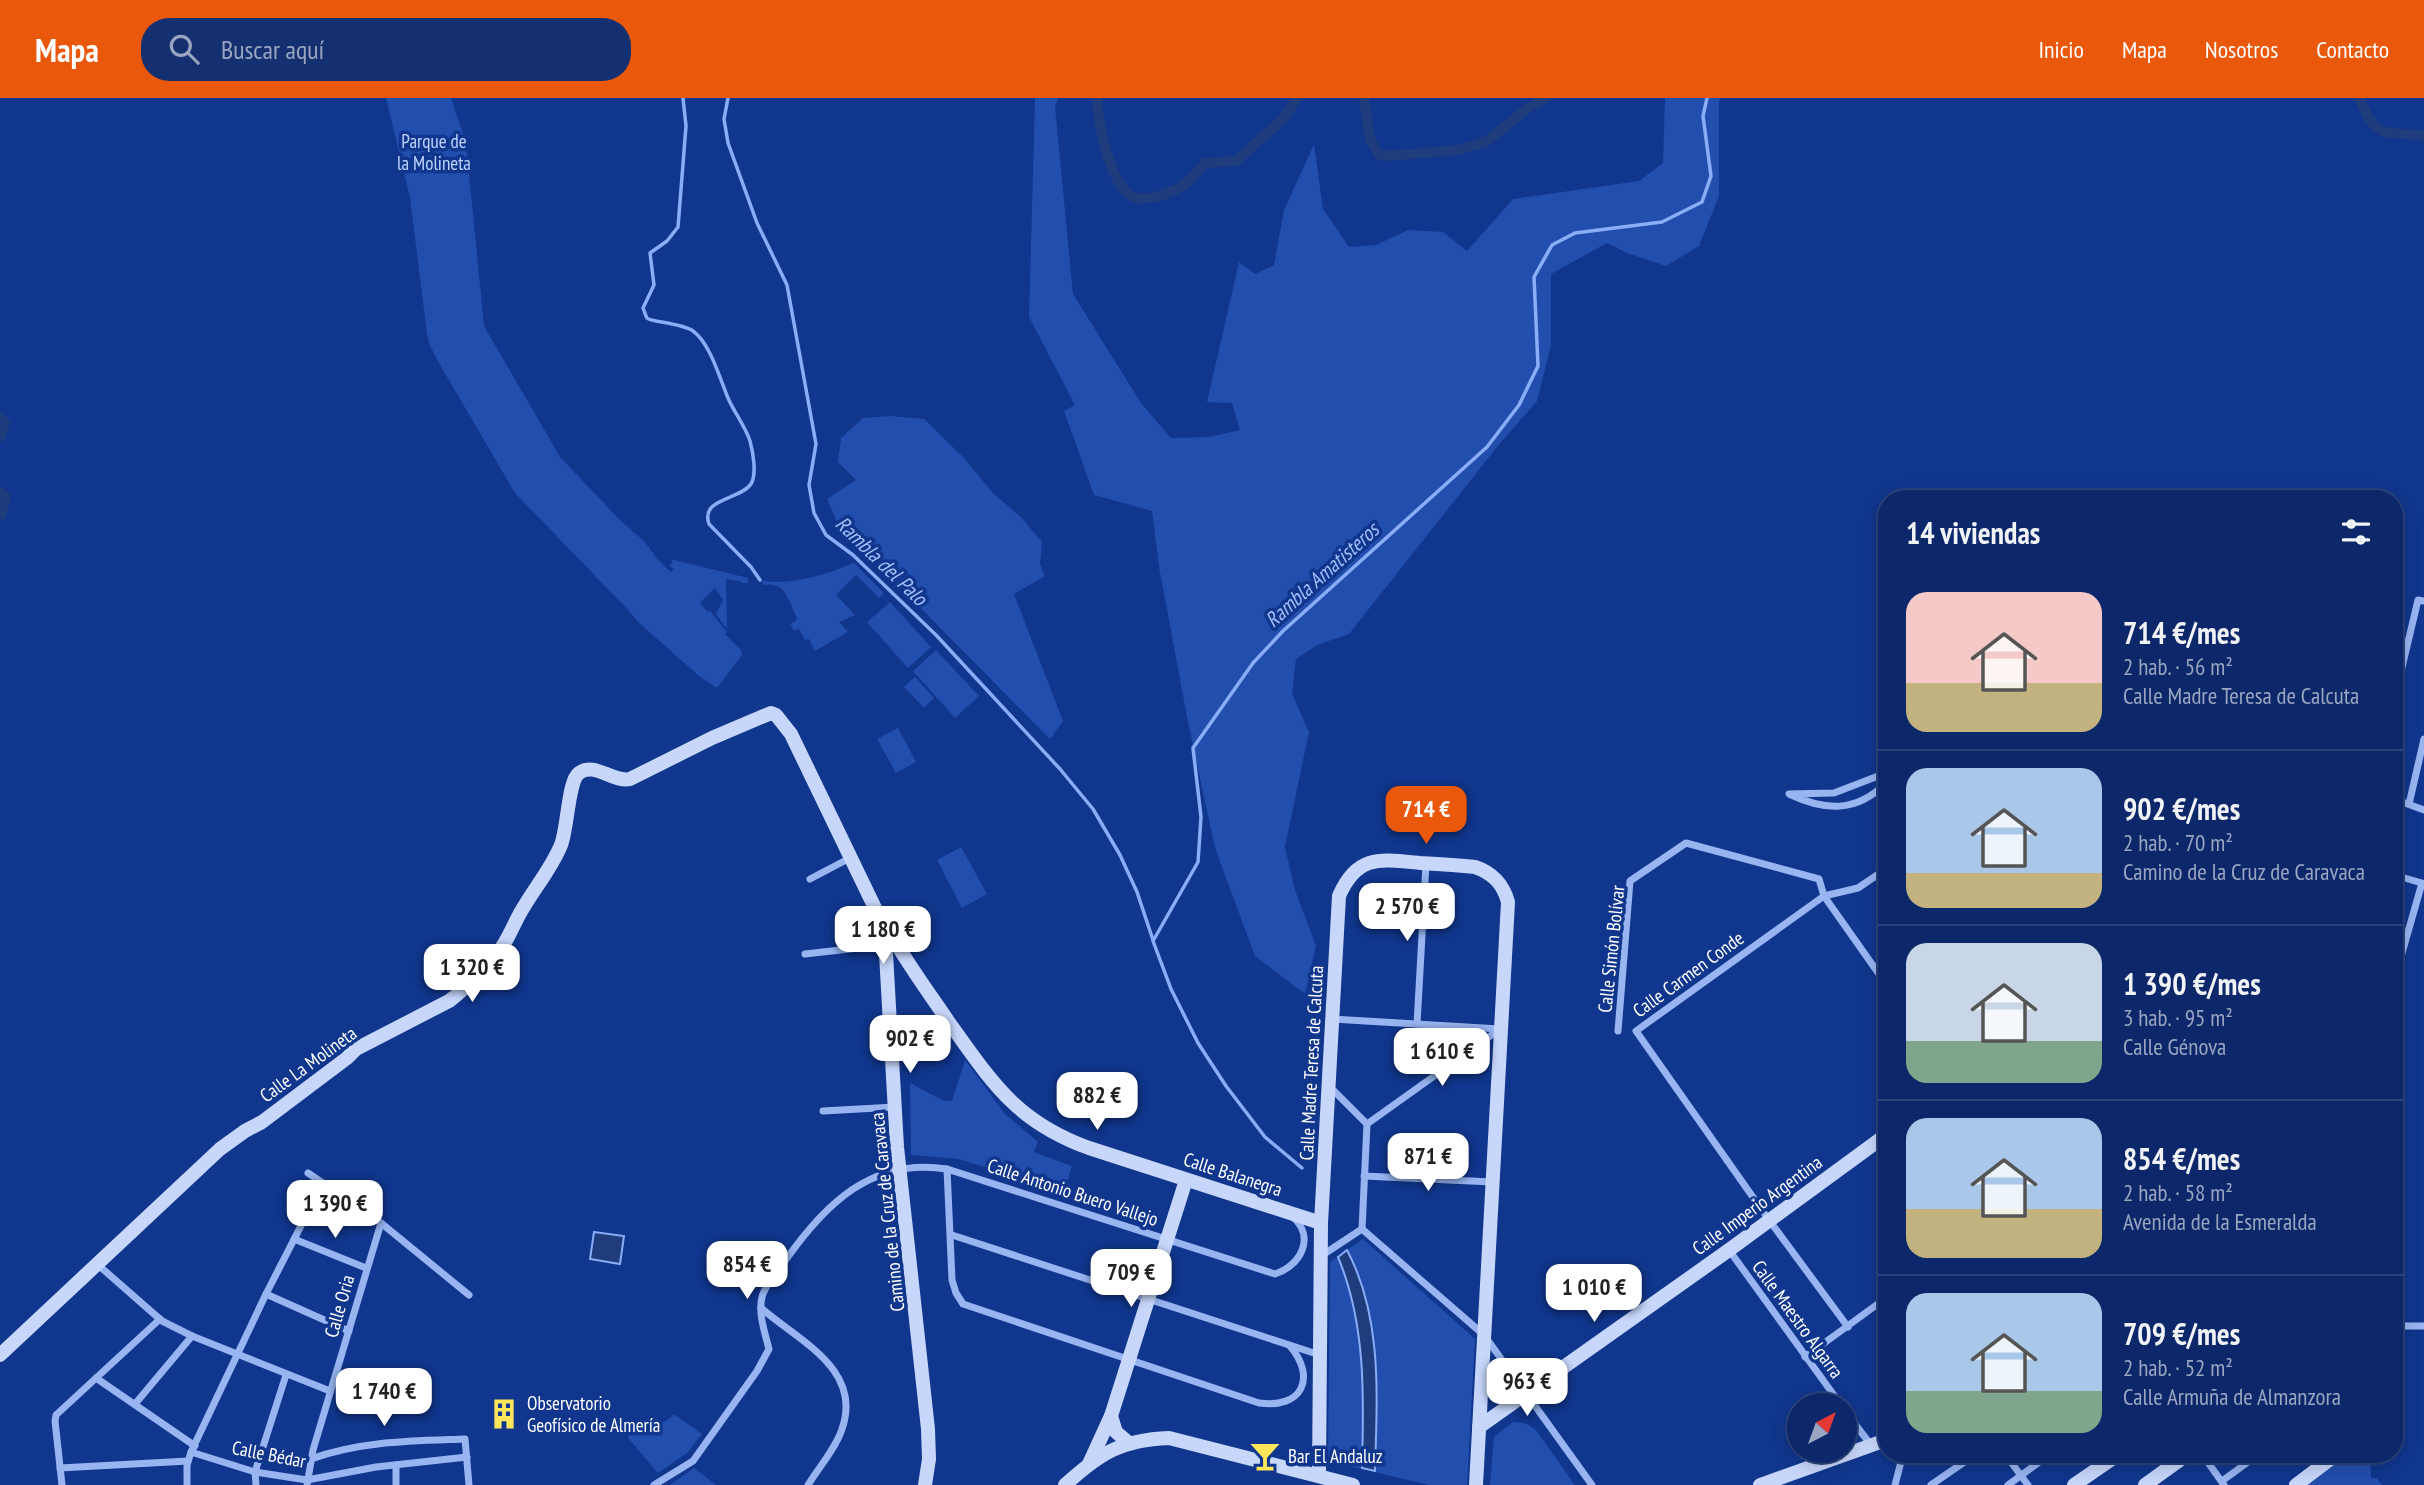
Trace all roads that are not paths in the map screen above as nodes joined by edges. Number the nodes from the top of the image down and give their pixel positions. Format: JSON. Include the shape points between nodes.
{"nodes":[{"id":1,"x":2421,"y":600,"type":"edge"},
{"id":2,"x":2403,"y":667,"type":"edge"},
{"id":3,"x":771,"y":713,"type":"joint"},
{"id":4,"x":2424,"y":739,"type":"edge"},
{"id":5,"x":1878,"y":776,"type":"edge"},
{"id":6,"x":1878,"y":788,"type":"edge"},
{"id":7,"x":2403,"y":802,"type":"edge"},
{"id":8,"x":2409,"y":804,"type":"junction"},
{"id":9,"x":2424,"y":810,"type":"edge"},
{"id":10,"x":851,"y":857,"type":"junction"},
{"id":11,"x":1426,"y":863,"type":"junction"},
{"id":12,"x":1878,"y":874,"type":"edge"},
{"id":13,"x":810,"y":879,"type":"dead end"},
{"id":14,"x":2403,"y":879,"type":"edge"},
{"id":15,"x":1824,"y":896,"type":"junction"},
{"id":16,"x":875,"y":908,"type":"junction"},
{"id":17,"x":886,"y":945,"type":"junction"},
{"id":18,"x":2403,"y":950,"type":"edge"},
{"id":19,"x":805,"y":954,"type":"dead end"},
{"id":20,"x":1878,"y":973,"type":"edge"},
{"id":21,"x":917,"y":977,"type":"junction"},
{"id":22,"x":888,"y":1006,"type":"junction"},
{"id":23,"x":1332,"y":1018,"type":"junction"},
{"id":24,"x":1417,"y":1024,"type":"junction"},
{"id":25,"x":1500,"y":1028,"type":"junction"},
{"id":26,"x":1618,"y":1031,"type":"dead end"},
{"id":27,"x":1329,"y":1087,"type":"junction"},
{"id":28,"x":895,"y":1107,"type":"junction"},
{"id":29,"x":823,"y":1111,"type":"dead end"},
{"id":30,"x":1367,"y":1124,"type":"junction"},
{"id":31,"x":1878,"y":1141,"type":"edge"},
{"id":32,"x":900,"y":1169,"type":"junction"},
{"id":33,"x":947,"y":1169,"type":"junction"},
{"id":34,"x":309,"y":1173,"type":"dead end"},
{"id":35,"x":1364,"y":1176,"type":"junction"},
{"id":36,"x":1186,"y":1180,"type":"junction"},
{"id":37,"x":1492,"y":1182,"type":"junction"},
{"id":38,"x":324,"y":1183,"type":"junction"},
{"id":39,"x":1286,"y":1212,"type":"junction"},
{"id":40,"x":1769,"y":1220,"type":"junction"},
{"id":41,"x":381,"y":1223,"type":"junction"},
{"id":42,"x":1321,"y":1223,"type":"junction"},
{"id":43,"x":1362,"y":1229,"type":"junction"},
{"id":44,"x":952,"y":1235,"type":"junction"},
{"id":45,"x":294,"y":1239,"type":"junction"},
{"id":46,"x":1167,"y":1239,"type":"junction"},
{"id":47,"x":1729,"y":1250,"type":"junction"},
{"id":48,"x":1320,"y":1256,"type":"junction"},
{"id":49,"x":96,"y":1264,"type":"junction"},
{"id":50,"x":366,"y":1268,"type":"junction"},
{"id":51,"x":266,"y":1294,"type":"junction"},
{"id":52,"x":469,"y":1295,"type":"dead end"},
{"id":53,"x":1147,"y":1300,"type":"junction"},
{"id":54,"x":1878,"y":1304,"type":"edge"},
{"id":55,"x":761,"y":1308,"type":"junction"},
{"id":56,"x":160,"y":1319,"type":"junction"},
{"id":57,"x":2403,"y":1326,"type":"edge"},
{"id":58,"x":2424,"y":1326,"type":"edge"},
{"id":59,"x":1848,"y":1327,"type":"junction"},
{"id":60,"x":349,"y":1331,"type":"junction"},
{"id":61,"x":1485,"y":1335,"type":"junction"},
{"id":62,"x":192,"y":1336,"type":"junction"},
{"id":63,"x":1290,"y":1346,"type":"junction"},
{"id":64,"x":239,"y":1354,"type":"junction"},
{"id":65,"x":0,"y":1355,"type":"edge"},
{"id":66,"x":1320,"y":1355,"type":"junction"},
{"id":67,"x":1805,"y":1357,"type":"junction"},
{"id":68,"x":1129,"y":1358,"type":"junction"},
{"id":69,"x":286,"y":1375,"type":"junction"},
{"id":70,"x":96,"y":1378,"type":"junction"},
{"id":71,"x":330,"y":1391,"type":"junction"},
{"id":72,"x":1527,"y":1393,"type":"junction"},
{"id":73,"x":1832,"y":1393,"type":"edge"},
{"id":74,"x":135,"y":1404,"type":"junction"},
{"id":75,"x":1111,"y":1416,"type":"junction"},
{"id":76,"x":1479,"y":1427,"type":"junction"},
{"id":77,"x":1857,"y":1427,"type":"edge"},
{"id":78,"x":1116,"y":1432,"type":"junction"},
{"id":79,"x":1129,"y":1443,"type":"junction"},
{"id":80,"x":1878,"y":1443,"type":"edge"},
{"id":81,"x":1871,"y":1445,"type":"junction"},
{"id":82,"x":193,"y":1449,"type":"junction"},
{"id":83,"x":1110,"y":1451,"type":"junction"},
{"id":84,"x":467,"y":1457,"type":"junction"},
{"id":85,"x":311,"y":1459,"type":"junction"},
{"id":86,"x":188,"y":1461,"type":"junction"},
{"id":87,"x":1901,"y":1463,"type":"edge"},
{"id":88,"x":1963,"y":1463,"type":"edge"},
{"id":89,"x":2012,"y":1463,"type":"edge"},
{"id":90,"x":2038,"y":1463,"type":"edge"},
{"id":91,"x":2106,"y":1463,"type":"edge"},
{"id":92,"x":2176,"y":1463,"type":"edge"},
{"id":93,"x":2209,"y":1463,"type":"edge"},
{"id":94,"x":2248,"y":1463,"type":"edge"},
{"id":95,"x":2325,"y":1463,"type":"edge"},
{"id":96,"x":396,"y":1465,"type":"junction"},
{"id":97,"x":1088,"y":1466,"type":"junction"},
{"id":98,"x":60,"y":1468,"type":"junction"},
{"id":99,"x":255,"y":1472,"type":"junction"},
{"id":100,"x":1319,"y":1476,"type":"junction"},
{"id":101,"x":2021,"y":1476,"type":"junction"},
{"id":102,"x":1303,"y":1478,"type":"edge"},
{"id":103,"x":307,"y":1482,"type":"edge"},
{"id":104,"x":2223,"y":1483,"type":"edge"},
{"id":105,"x":62,"y":1485,"type":"edge"},
{"id":106,"x":187,"y":1485,"type":"edge"},
{"id":107,"x":256,"y":1485,"type":"edge"},
{"id":108,"x":396,"y":1485,"type":"edge"},
{"id":109,"x":469,"y":1485,"type":"edge"},
{"id":110,"x":654,"y":1485,"type":"edge"},
{"id":111,"x":808,"y":1485,"type":"edge"},
{"id":112,"x":925,"y":1485,"type":"edge"},
{"id":113,"x":1065,"y":1485,"type":"edge"},
{"id":114,"x":1353,"y":1485,"type":"edge"},
{"id":115,"x":1476,"y":1485,"type":"edge"},
{"id":116,"x":1591,"y":1485,"type":"edge"},
{"id":117,"x":1760,"y":1485,"type":"edge"},
{"id":118,"x":1895,"y":1485,"type":"edge"},
{"id":119,"x":1931,"y":1485,"type":"edge"},
{"id":120,"x":2008,"y":1485,"type":"edge"},
{"id":121,"x":2028,"y":1485,"type":"edge"},
{"id":122,"x":2074,"y":1485,"type":"edge"},
{"id":123,"x":2145,"y":1485,"type":"edge"},
{"id":124,"x":2296,"y":1485,"type":"edge"}],
"edges":[{"from":1,"to":2,"type":"street"},
{"from":3,"to":10,"type":"street","name":"Camino de la Cruz de Caravaca","via":[[791,734]]},
{"from":3,"to":49,"type":"street","name":"Calle La Molineta","via":[[630,779],[600,771],[580,772],[572,783],[566,830],[554,859],[501,949],[461,991],[356,1049],[228,1143]]},
{"from":4,"to":8,"type":"street"},
{"from":5,"to":6,"type":"street","via":[[1834,793],[1788,794],[1831,807],[1853,805]]},
{"from":7,"to":8,"type":"street"},
{"from":8,"to":9,"type":"street"},
{"from":10,"to":13,"type":"street"},
{"from":10,"to":16,"type":"street","name":"Camino de la Cruz de Caravaca"},
{"from":11,"to":23,"type":"street","name":"Calle Madre Teresa de Calcuta","via":[[1381,859],[1358,867],[1346,879],[1339,896]]},
{"from":11,"to":24,"type":"street"},
{"from":11,"to":25,"type":"street","name":"Calle Madre Teresa de Calcuta","via":[[1487,871],[1504,889],[1508,902]]},
{"from":12,"to":15,"type":"street","via":[[1858,888]]},
{"from":14,"to":18,"type":"street","via":[[2422,883]]},
{"from":15,"to":20,"type":"street"},
{"from":15,"to":26,"type":"street","name":"Calle Simón Bolívar","via":[[1819,879],[1686,843],[1630,881]]},
{"from":15,"to":40,"type":"street","name":"Calle Carmen Conde","via":[[1636,1031]]},
{"from":16,"to":17,"type":"street","name":"Camino de la Cruz de Caravaca"},
{"from":16,"to":21,"type":"street","name":"Calle Balanegra"},
{"from":17,"to":19,"type":"street"},
{"from":17,"to":22,"type":"street","name":"Camino de la Cruz de Caravaca"},
{"from":21,"to":22,"type":"street","via":[[897,977]]},
{"from":21,"to":36,"type":"street","name":"Calle Balanegra","via":[[993,1084],[1026,1115],[1074,1143]]},
{"from":22,"to":28,"type":"street","name":"Camino de la Cruz de Caravaca"},
{"from":23,"to":24,"type":"street"},
{"from":23,"to":27,"type":"street","name":"Calle Madre Teresa de Calcuta"},
{"from":24,"to":25,"type":"street"},
{"from":25,"to":30,"type":"street"},
{"from":25,"to":37,"type":"street","name":"Calle Madre Teresa de Calcuta"},
{"from":27,"to":30,"type":"street"},
{"from":27,"to":42,"type":"street","name":"Calle Madre Teresa de Calcuta"},
{"from":28,"to":29,"type":"street"},
{"from":28,"to":32,"type":"street","name":"Camino de la Cruz de Caravaca"},
{"from":30,"to":35,"type":"street"},
{"from":31,"to":40,"type":"street","name":"Calle Imperio Argentina"},
{"from":32,"to":33,"type":"street","name":"Calle Antonio Buero Vallejo"},
{"from":32,"to":55,"type":"street","name":"Calle Antonio Buero Vallejo","via":[[854,1188],[822,1212],[762,1295]]},
{"from":32,"to":112,"type":"street","name":"Camino de la Cruz de Caravaca","via":[[928,1429]]},
{"from":33,"to":44,"type":"street"},
{"from":33,"to":46,"type":"street","name":"Calle Antonio Buero Vallejo"},
{"from":34,"to":38,"type":"street"},
{"from":35,"to":37,"type":"street"},
{"from":35,"to":43,"type":"street"},
{"from":36,"to":39,"type":"street","name":"Calle Balanegra"},
{"from":36,"to":46,"type":"street"},
{"from":37,"to":61,"type":"street","name":"Calle Madre Teresa de Calcuta"},
{"from":38,"to":41,"type":"street"},
{"from":38,"to":45,"type":"street"},
{"from":39,"to":42,"type":"street","name":"Calle Balanegra"},
{"from":39,"to":46,"type":"street","name":"Calle Antonio Buero Vallejo","via":[[1297,1220],[1304,1244],[1295,1262],[1275,1274]]},
{"from":40,"to":47,"type":"street","name":"Calle Imperio Argentina"},
{"from":40,"to":59,"type":"street"},
{"from":41,"to":50,"type":"street","name":"Calle Oria"},
{"from":41,"to":52,"type":"street"},
{"from":42,"to":48,"type":"street","name":"Calle Madre Teresa de Calcuta"},
{"from":43,"to":48,"type":"street"},
{"from":43,"to":61,"type":"street"},
{"from":44,"to":53,"type":"street"},
{"from":44,"to":68,"type":"street","via":[[953,1280],[963,1304]]},
{"from":45,"to":50,"type":"street"},
{"from":45,"to":51,"type":"street"},
{"from":46,"to":53,"type":"street"},
{"from":47,"to":67,"type":"street","name":"Calle Maestro Algarra"},
{"from":47,"to":72,"type":"street","name":"Calle Imperio Argentina"},
{"from":48,"to":66,"type":"street","name":"Calle Madre Teresa de Calcuta"},
{"from":49,"to":56,"type":"street"},
{"from":49,"to":65,"type":"street","name":"Calle La Molineta"},
{"from":50,"to":60,"type":"street","name":"Calle Oria"},
{"from":51,"to":60,"type":"street"},
{"from":51,"to":64,"type":"street"},
{"from":53,"to":63,"type":"street"},
{"from":53,"to":68,"type":"street"},
{"from":54,"to":59,"type":"street"},
{"from":55,"to":110,"type":"street","via":[[769,1349],[757,1371],[693,1461]]},
{"from":55,"to":111,"type":"street","via":[[831,1364],[847,1399],[841,1432]]},
{"from":56,"to":62,"type":"street"},
{"from":56,"to":70,"type":"street"},
{"from":57,"to":58,"type":"street"},
{"from":59,"to":67,"type":"street"},
{"from":60,"to":71,"type":"street","name":"Calle Oria"},
{"from":61,"to":72,"type":"street"},
{"from":61,"to":76,"type":"street","name":"Calle Madre Teresa de Calcuta"},
{"from":62,"to":64,"type":"street"},
{"from":62,"to":74,"type":"street"},
{"from":63,"to":66,"type":"street"},
{"from":63,"to":68,"type":"street","via":[[1303,1364],[1303,1380],[1287,1402],[1275,1405]]},
{"from":64,"to":69,"type":"street"},
{"from":64,"to":82,"type":"street"},
{"from":66,"to":100,"type":"street","name":"Calle Madre Teresa de Calcuta"},
{"from":67,"to":73,"type":"street","name":"Calle Maestro Algarra"},
{"from":68,"to":75,"type":"street"},
{"from":69,"to":71,"type":"street"},
{"from":69,"to":99,"type":"street"},
{"from":70,"to":74,"type":"street","name":"Calle Bédar"},
{"from":70,"to":98,"type":"street","via":[[56,1415]]},
{"from":71,"to":85,"type":"street","name":"Calle Oria"},
{"from":72,"to":76,"type":"street","name":"Calle Imperio Argentina"},
{"from":72,"to":116,"type":"street"},
{"from":74,"to":82,"type":"street","name":"Calle Bédar"},
{"from":75,"to":78,"type":"street"},
{"from":75,"to":97,"type":"street"},
{"from":76,"to":115,"type":"street","name":"Calle Madre Teresa de Calcuta"},
{"from":77,"to":81,"type":"street"},
{"from":78,"to":79,"type":"street"},
{"from":78,"to":83,"type":"street"},
{"from":79,"to":83,"type":"street"},
{"from":79,"to":102,"type":"street","via":[[1169,1438]]},
{"from":80,"to":81,"type":"street"},
{"from":81,"to":117,"type":"street"},
{"from":82,"to":86,"type":"street"},
{"from":82,"to":99,"type":"street","name":"Calle Bédar"},
{"from":83,"to":97,"type":"street"},
{"from":84,"to":85,"type":"street","name":"Calle Bédar","via":[[465,1439],[380,1442]]},
{"from":84,"to":96,"type":"street","name":"Calle Bédar"},
{"from":84,"to":109,"type":"street"},
{"from":85,"to":103,"type":"street","name":"Calle Oria"},
{"from":86,"to":98,"type":"street"},
{"from":86,"to":106,"type":"street"},
{"from":87,"to":118,"type":"street"},
{"from":88,"to":119,"type":"street"},
{"from":89,"to":101,"type":"street"},
{"from":90,"to":101,"type":"street"},
{"from":91,"to":122,"type":"street"},
{"from":92,"to":123,"type":"street"},
{"from":93,"to":104,"type":"street"},
{"from":94,"to":104,"type":"street"},
{"from":95,"to":124,"type":"street"},
{"from":96,"to":103,"type":"street","name":"Calle Bédar","via":[[326,1474]]},
{"from":96,"to":108,"type":"street"},
{"from":97,"to":113,"type":"street"},
{"from":98,"to":105,"type":"street"},
{"from":99,"to":103,"type":"street","name":"Calle Bédar"},
{"from":99,"to":107,"type":"street"},
{"from":100,"to":102,"type":"street"},
{"from":100,"to":114,"type":"street"},
{"from":101,"to":120,"type":"street"},
{"from":101,"to":121,"type":"street"}]}
